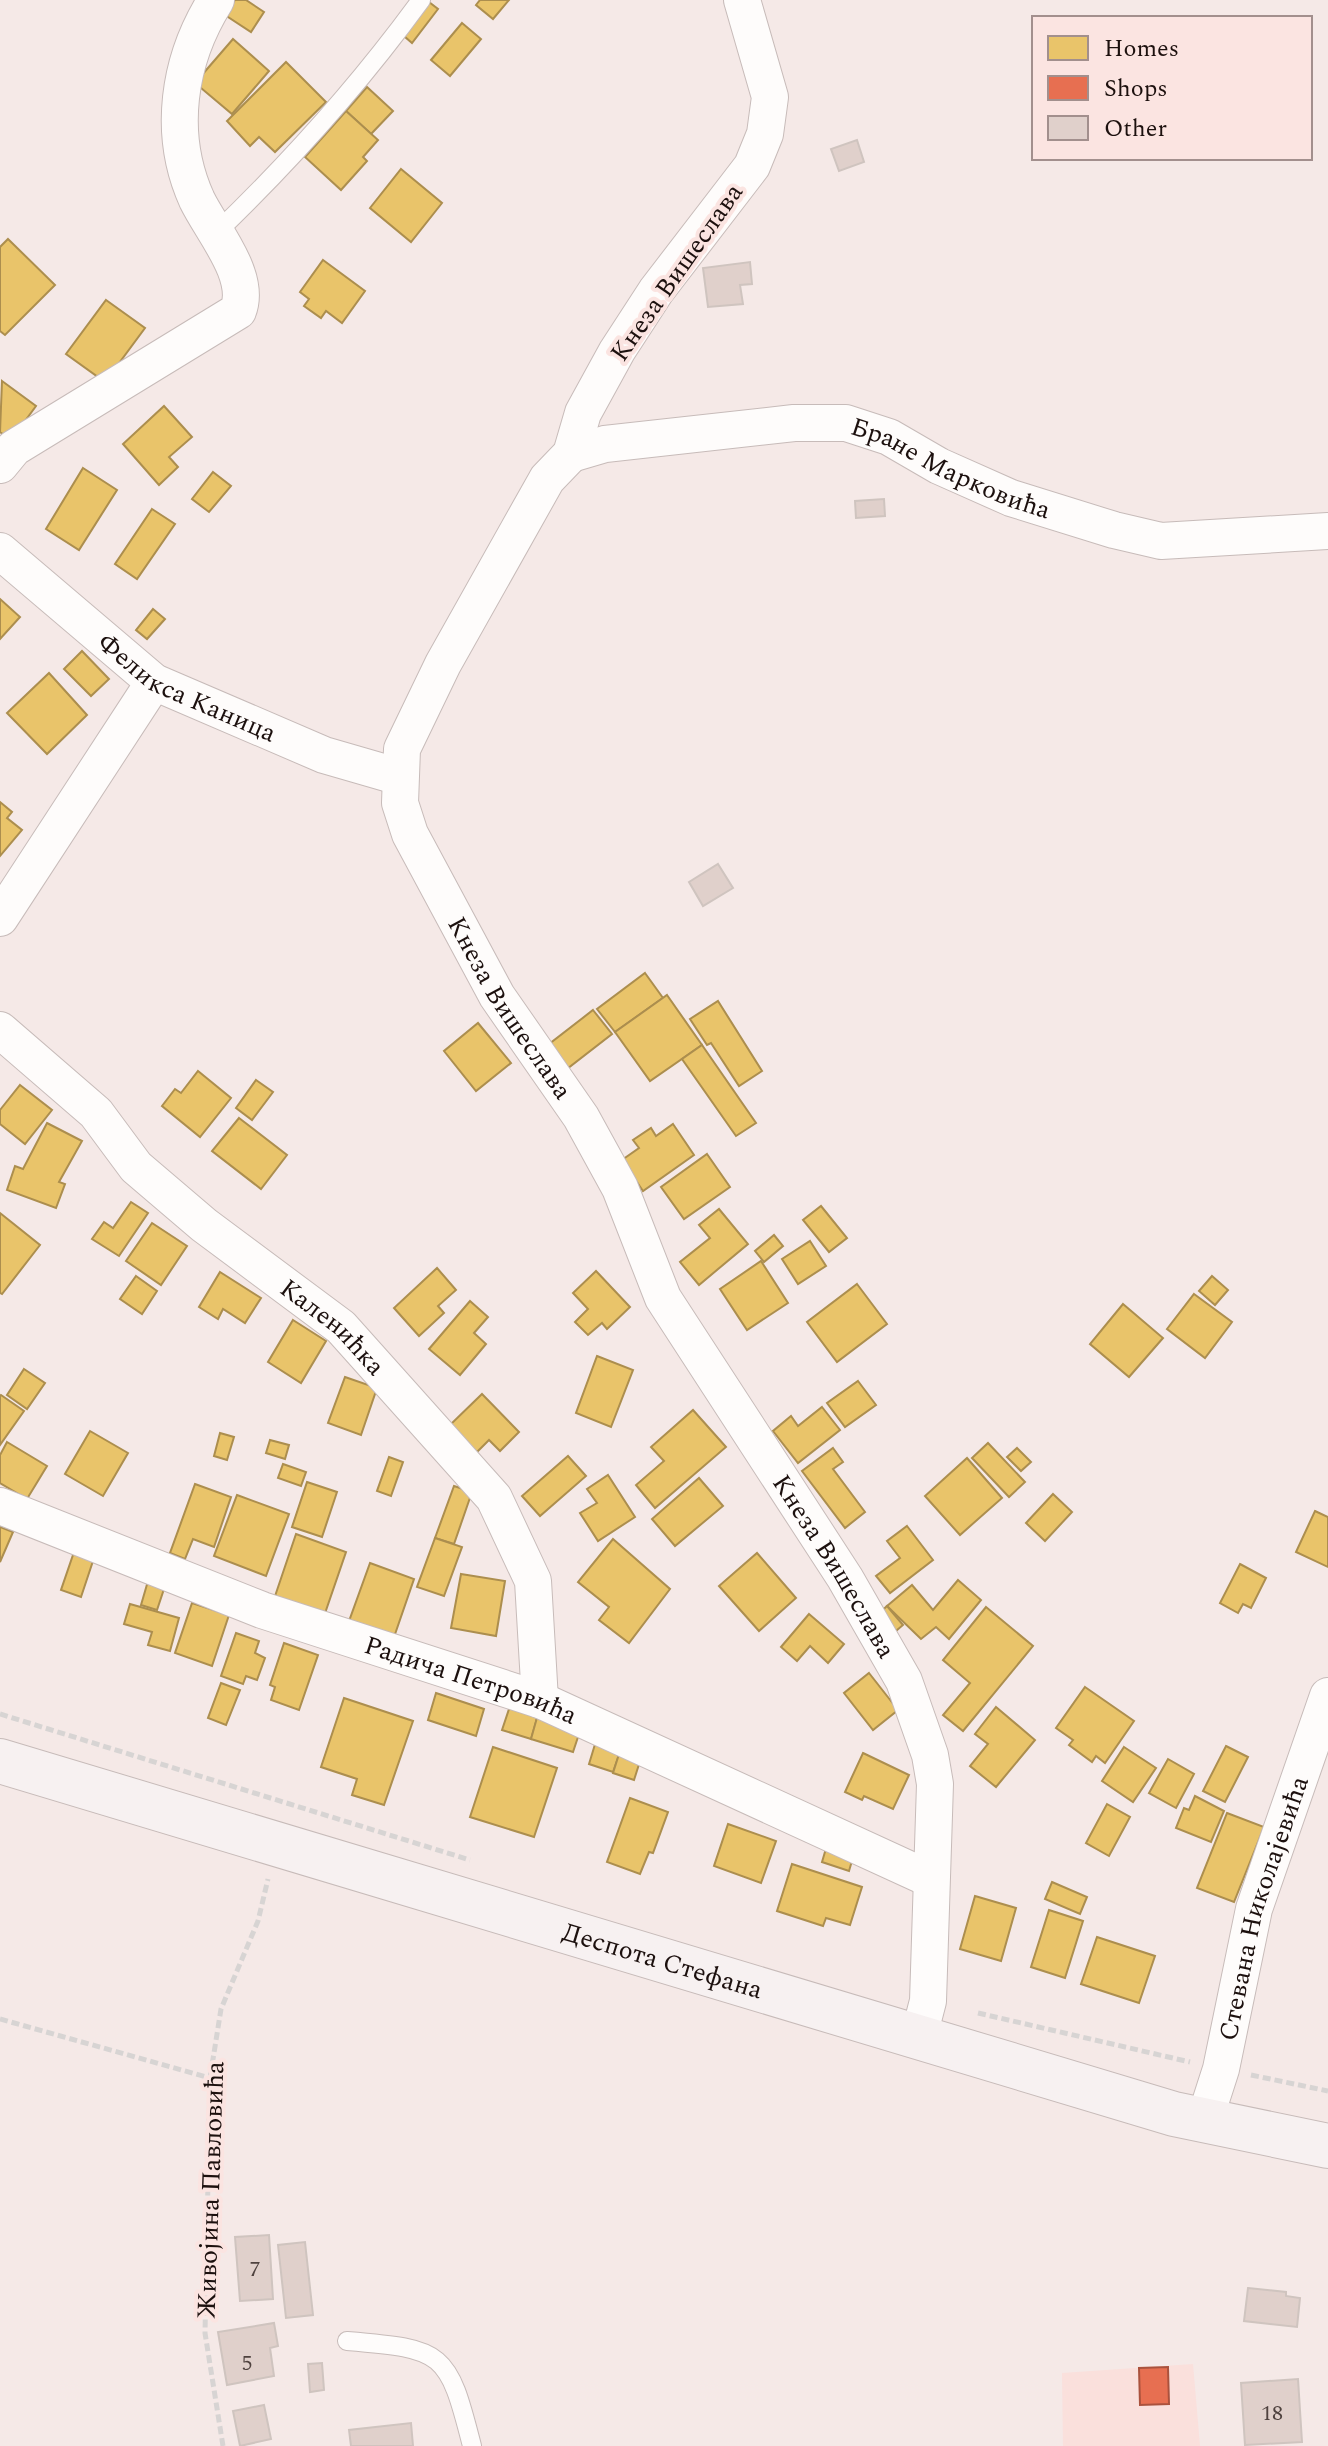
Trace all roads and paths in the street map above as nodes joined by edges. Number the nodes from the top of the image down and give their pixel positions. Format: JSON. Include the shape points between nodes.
{"nodes":[{"id":1,"x":216,"y":0,"type":"edge"},
{"id":2,"x":421,"y":0,"type":"edge"},
{"id":3,"x":742,"y":0,"type":"edge"},
{"id":4,"x":215,"y":234,"type":"junction"},
{"id":5,"x":571,"y":454,"type":"junction"},
{"id":6,"x":0,"y":465,"type":"edge"},
{"id":7,"x":1328,"y":531,"type":"edge"},
{"id":8,"x":0,"y":551,"type":"edge"},
{"id":9,"x":154,"y":682,"type":"junction"},
{"id":10,"x":400,"y":777,"type":"junction"},
{"id":11,"x":0,"y":918,"type":"edge"},
{"id":12,"x":0,"y":1030,"type":"edge"},
{"id":13,"x":0,"y":1506,"type":"edge"},
{"id":14,"x":1328,"y":1696,"type":"edge"},
{"id":15,"x":540,"y":1700,"type":"junction"},
{"id":16,"x":0,"y":1714,"type":"edge"},
{"id":17,"x":0,"y":1761,"type":"edge"},
{"id":18,"x":275,"y":1847,"type":"junction"},
{"id":19,"x":471,"y":1860,"type":"dead end"},
{"id":20,"x":930,"y":1879,"type":"junction"},
{"id":21,"x":923,"y":2018,"type":"junction"},
{"id":22,"x":0,"y":2019,"type":"edge"},
{"id":23,"x":1221,"y":2069,"type":"junction"},
{"id":24,"x":210,"y":2078,"type":"junction"},
{"id":25,"x":1328,"y":2091,"type":"edge"},
{"id":26,"x":1204,"y":2122,"type":"junction"},
{"id":27,"x":1328,"y":2146,"type":"edge"},
{"id":28,"x":347,"y":2341,"type":"dead end"},
{"id":29,"x":223,"y":2446,"type":"edge"},
{"id":30,"x":472,"y":2446,"type":"edge"}],
"edges":[{"from":1,"to":4,"type":"street","via":[[190,58],[177,123],[196,197]]},
{"from":2,"to":4,"type":"lane","via":[[357,86]]},
{"from":3,"to":5,"type":"street","name":"Кнеза Вишеслава","via":[[770,97],[765,134],[752,166],[617,351],[583,413]]},
{"from":4,"to":6,"type":"street","via":[[242,289],[238,311],[14,448]]},
{"from":5,"to":7,"type":"street","name":"Бране Марковића","via":[[605,444],[794,423],[846,423],[889,437],[1011,498],[1161,541]]},
{"from":5,"to":10,"type":"street","name":"Кнеза Вишеслава","via":[[547,479],[437,677],[402,749]]},
{"from":8,"to":9,"type":"street","name":"Феликса Каница"},
{"from":9,"to":10,"type":"street","name":"Феликса Каница","via":[[324,755]]},
{"from":9,"to":11,"type":"street"},
{"from":10,"to":20,"type":"street","name":"Кнеза Вишеслава","via":[[400,803],[410,834],[497,996],[581,1117],[620,1188],[663,1298],[845,1578],[904,1681],[935,1784]]},
{"from":12,"to":15,"type":"street","name":"Каленићка","via":[[96,1113],[147,1177],[341,1327],[494,1498],[533,1581]]},
{"from":13,"to":15,"type":"street","name":"Радича Петровића","via":[[262,1610]]},
{"from":14,"to":23,"type":"street","name":"Стевана Николајевића","via":[[1254,1909]]},
{"from":15,"to":20,"type":"street","name":"Радича Петровића"},
{"from":16,"to":19,"type":"path"},
{"from":17,"to":18,"type":"main road","name":"Деспота Стефана"},
{"from":18,"to":21,"type":"main road","name":"Деспота Стефана"},
{"from":18,"to":24,"type":"path","name":"Живојина Павловића","via":[[258,1921],[221,2009]]},
{"from":20,"to":21,"type":"street","name":"Кнеза Вишеслава"},
{"from":21,"to":23,"type":"path"},
{"from":21,"to":26,"type":"main road","name":"Деспота Стефана"},
{"from":22,"to":24,"type":"path"},
{"from":23,"to":25,"type":"path"},
{"from":23,"to":26,"type":"street","name":"Стевана Николајевића"},
{"from":24,"to":29,"type":"path","name":"Живојина Павловића","via":[[205,2333]]},
{"from":26,"to":27,"type":"main road","name":"Деспота Стефана"},
{"from":28,"to":30,"type":"lane","via":[[412,2346],[431,2354],[446,2367]]}]}
